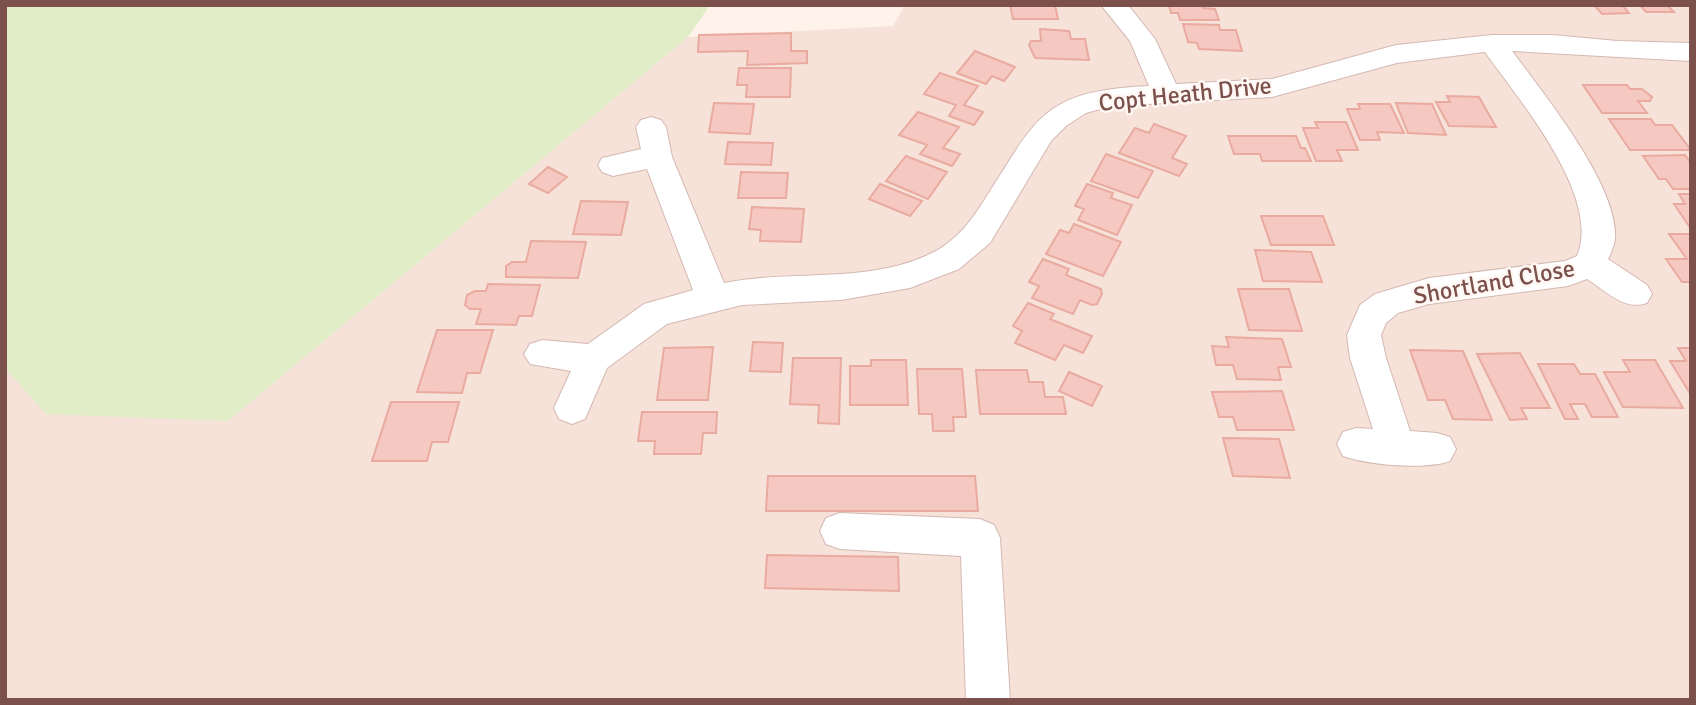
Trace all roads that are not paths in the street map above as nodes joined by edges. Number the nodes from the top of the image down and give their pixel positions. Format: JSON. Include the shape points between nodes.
{"nodes":[{"id":1,"x":1114,"y":5,"type":"edge"},
{"id":2,"x":1492,"y":43,"type":"junction"},
{"id":3,"x":1691,"y":52,"type":"edge"},
{"id":4,"x":1166,"y":93,"type":"junction"},
{"id":5,"x":651,"y":127,"type":"dead end"},
{"id":6,"x":657,"y":157,"type":"junction"},
{"id":7,"x":613,"y":165,"type":"dead end"},
{"id":8,"x":1590,"y":264,"type":"junction"},
{"id":9,"x":1635,"y":294,"type":"dead end"},
{"id":10,"x":713,"y":298,"type":"junction"},
{"id":11,"x":542,"y":354,"type":"dead end"},
{"id":12,"x":594,"y":359,"type":"junction"},
{"id":13,"x":572,"y":408,"type":"dead end"},
{"id":14,"x":1356,"y":444,"type":"dead end"},
{"id":15,"x":1396,"y":447,"type":"junction"},
{"id":16,"x":1437,"y":449,"type":"dead end"},
{"id":17,"x":840,"y":531,"type":"dead end"},
{"id":18,"x":988,"y":700,"type":"edge"}],
"edges":[{"from":1,"to":4,"type":"street","via":[[1142,39]]},
{"from":2,"to":3,"type":"street","name":"Copt Heath Drive"},
{"from":2,"to":4,"type":"street","name":"Copt Heath Drive","via":[[1396,54],[1272,88]]},
{"from":2,"to":8,"type":"street","name":"Shortland Close","via":[[1568,150],[1593,204],[1600,238]]},
{"from":4,"to":10,"type":"street","name":"Copt Heath Drive","via":[[1111,96],[1076,106],[1056,118],[1041,134],[979,235],[947,260],[910,275],[841,287]]},
{"from":5,"to":6,"type":"street"},
{"from":6,"to":7,"type":"street"},
{"from":6,"to":10,"type":"street"},
{"from":8,"to":9,"type":"street","name":"Shortland Close"},
{"from":8,"to":15,"type":"street","name":"Shortland Close","via":[[1568,273],[1429,291],[1387,303],[1372,315],[1364,335],[1368,358]]},
{"from":10,"to":12,"type":"street","name":"Copt Heath Drive","via":[[656,314]]},
{"from":11,"to":12,"type":"street"},
{"from":12,"to":13,"type":"street","name":"Copt Heath Drive"},
{"from":14,"to":15,"type":"street"},
{"from":15,"to":16,"type":"street"},
{"from":17,"to":18,"type":"street","via":[[981,538]]}]}
